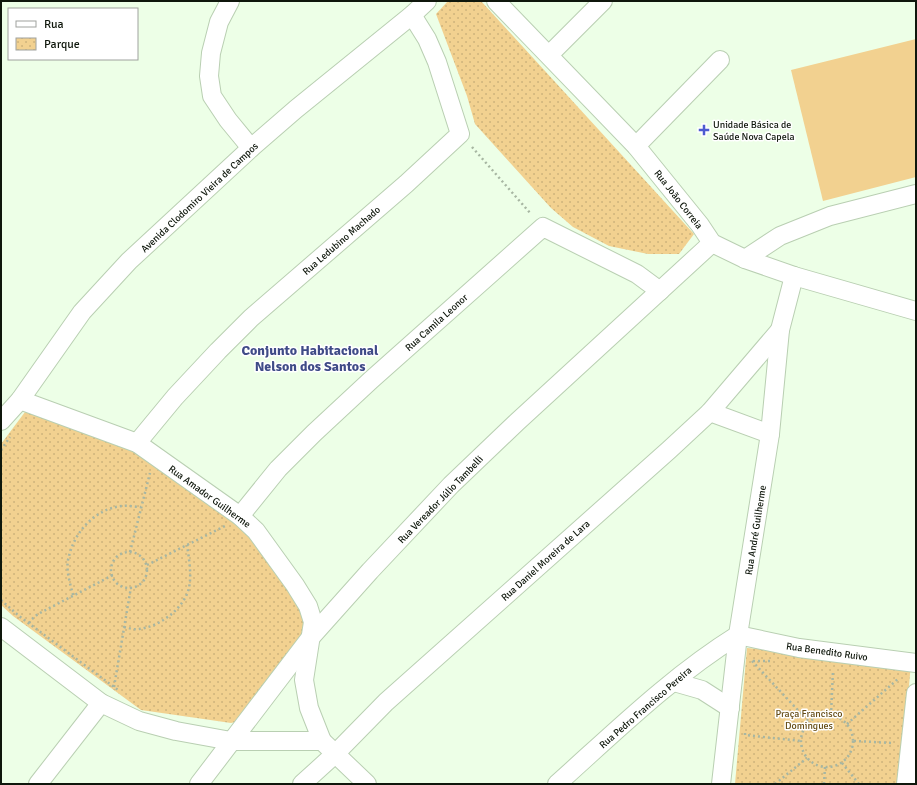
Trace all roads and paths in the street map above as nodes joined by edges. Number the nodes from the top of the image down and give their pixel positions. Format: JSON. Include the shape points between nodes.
{"nodes":[{"id":1,"x":230,"y":1,"type":"edge"},
{"id":2,"x":427,"y":1,"type":"edge"},
{"id":3,"x":496,"y":1,"type":"edge"},
{"id":4,"x":604,"y":1,"type":"edge"},
{"id":5,"x":412,"y":15,"type":"junction"},
{"id":6,"x":549,"y":55,"type":"junction"},
{"id":7,"x":720,"y":60,"type":"dead end"},
{"id":8,"x":460,"y":134,"type":"junction"},
{"id":9,"x":636,"y":146,"type":"junction"},
{"id":10,"x":251,"y":148,"type":"junction"},
{"id":11,"x":916,"y":194,"type":"edge"},
{"id":12,"x":544,"y":227,"type":"junction"},
{"id":13,"x":712,"y":243,"type":"junction"},
{"id":14,"x":745,"y":259,"type":"junction"},
{"id":15,"x":794,"y":276,"type":"junction"},
{"id":16,"x":660,"y":290,"type":"junction"},
{"id":17,"x":916,"y":311,"type":"edge"},
{"id":18,"x":780,"y":330,"type":"junction"},
{"id":19,"x":20,"y":400,"type":"junction"},
{"id":20,"x":710,"y":412,"type":"junction"},
{"id":21,"x":8,"y":426,"type":"edge"},
{"id":22,"x":770,"y":434,"type":"junction"},
{"id":23,"x":137,"y":443,"type":"junction"},
{"id":24,"x":1,"y":450,"type":"edge"},
{"id":25,"x":150,"y":472,"type":"dead end"},
{"id":26,"x":141,"y":507,"type":"junction"},
{"id":27,"x":233,"y":521,"type":"junction"},
{"id":28,"x":187,"y":545,"type":"junction"},
{"id":29,"x":130,"y":552,"type":"junction"},
{"id":30,"x":147,"y":565,"type":"junction"},
{"id":31,"x":112,"y":575,"type":"junction"},
{"id":32,"x":130,"y":587,"type":"junction"},
{"id":33,"x":73,"y":595,"type":"junction"},
{"id":34,"x":1,"y":600,"type":"edge"},
{"id":35,"x":29,"y":623,"type":"junction"},
{"id":36,"x":124,"y":627,"type":"junction"},
{"id":37,"x":2,"y":631,"type":"edge"},
{"id":38,"x":738,"y":636,"type":"junction"},
{"id":39,"x":311,"y":637,"type":"junction"},
{"id":40,"x":916,"y":663,"type":"edge"},
{"id":41,"x":834,"y":664,"type":"dead end"},
{"id":42,"x":752,"y":668,"type":"dead end"},
{"id":43,"x":902,"y":675,"type":"dead end"},
{"id":44,"x":674,"y":682,"type":"junction"},
{"id":45,"x":114,"y":687,"type":"junction"},
{"id":46,"x":120,"y":691,"type":"dead end"},
{"id":47,"x":916,"y":693,"type":"edge"},
{"id":48,"x":101,"y":703,"type":"junction"},
{"id":49,"x":730,"y":708,"type":"junction"},
{"id":50,"x":831,"y":715,"type":"junction"},
{"id":51,"x":809,"y":722,"type":"junction"},
{"id":52,"x":848,"y":724,"type":"junction"},
{"id":53,"x":746,"y":727,"type":"dead end"},
{"id":54,"x":231,"y":740,"type":"junction"},
{"id":55,"x":322,"y":741,"type":"junction"},
{"id":56,"x":801,"y":741,"type":"junction"},
{"id":57,"x":854,"y":741,"type":"junction"},
{"id":58,"x":898,"y":743,"type":"dead end"},
{"id":59,"x":335,"y":754,"type":"junction"},
{"id":60,"x":807,"y":758,"type":"junction"},
{"id":61,"x":842,"y":763,"type":"junction"},
{"id":62,"x":825,"y":768,"type":"junction"},
{"id":63,"x":38,"y":784,"type":"edge"},
{"id":64,"x":199,"y":784,"type":"edge"},
{"id":65,"x":302,"y":784,"type":"edge"},
{"id":66,"x":367,"y":784,"type":"edge"},
{"id":67,"x":557,"y":784,"type":"edge"},
{"id":68,"x":721,"y":784,"type":"edge"},
{"id":69,"x":775,"y":784,"type":"edge"},
{"id":70,"x":824,"y":784,"type":"edge"},
{"id":71,"x":859,"y":784,"type":"edge"},
{"id":72,"x":906,"y":784,"type":"edge"}],
"edges":[{"from":1,"to":10,"type":"street","via":[[219,22],[208,76],[212,96]]},
{"from":2,"to":5,"type":"street","name":"Avenida Clodomiro Vieira de Campos"},
{"from":3,"to":6,"type":"street","name":"Rua João Correia"},
{"from":4,"to":6,"type":"street"},
{"from":5,"to":8,"type":"street","via":[[437,62]]},
{"from":5,"to":10,"type":"street","name":"Avenida Clodomiro Vieira de Campos"},
{"from":6,"to":9,"type":"street","name":"Rua João Correia"},
{"from":7,"to":9,"type":"street"},
{"from":8,"to":12,"type":"path"},
{"from":8,"to":23,"type":"street","name":"Rua Ledubino Machado","via":[[246,324],[175,397]]},
{"from":9,"to":13,"type":"street","name":"Rua João Correia","via":[[700,224]]},
{"from":10,"to":19,"type":"street","name":"Avenida Clodomiro Vieira de Campos","via":[[129,261],[82,312]]},
{"from":11,"to":14,"type":"street","via":[[830,216],[780,236]]},
{"from":12,"to":16,"type":"street","via":[[637,274]]},
{"from":12,"to":27,"type":"street","name":"Rua Camila Leonor","via":[[314,433],[278,469]]},
{"from":13,"to":14,"type":"street"},
{"from":13,"to":16,"type":"street","name":"Rua Vereador Júlio Tambelli"},
{"from":14,"to":15,"type":"street"},
{"from":15,"to":17,"type":"street"},
{"from":15,"to":18,"type":"street","name":"Rua André Guilherme"},
{"from":16,"to":39,"type":"street","name":"Rua Vereador Júlio Tambelli","via":[[451,485]]},
{"from":18,"to":20,"type":"street","name":"Rua Daniel Moreira de Lara"},
{"from":18,"to":22,"type":"street","name":"Rua André Guilherme"},
{"from":19,"to":21,"type":"street","name":"Avenida Clodomiro Vieira de Campos"},
{"from":19,"to":23,"type":"street","name":"Rua Amador Guilherme"},
{"from":20,"to":22,"type":"street"},
{"from":20,"to":59,"type":"street","name":"Rua Daniel Moreira de Lara","via":[[386,702]]},
{"from":21,"to":24,"type":"path"},
{"from":22,"to":38,"type":"street","name":"Rua André Guilherme"},
{"from":23,"to":27,"type":"street","name":"Rua Amador Guilherme"},
{"from":25,"to":26,"type":"path"},
{"from":26,"to":29,"type":"path"},
{"from":26,"to":33,"type":"path","via":[[123,506],[104,510],[89,521],[77,537],[68,556],[68,578]]},
{"from":27,"to":28,"type":"path"},
{"from":27,"to":39,"type":"street","name":"Rua Amador Guilherme","via":[[256,531],[267,544],[308,606],[313,622]]},
{"from":28,"to":30,"type":"path"},
{"from":28,"to":36,"type":"path","via":[[190,575],[187,594],[174,613],[152,626],[137,629]]},
{"from":29,"to":30,"type":"path","via":[[140,556]]},
{"from":29,"to":31,"type":"path","via":[[123,553],[114,560]]},
{"from":30,"to":32,"type":"path","via":[[143,581]]},
{"from":31,"to":32,"type":"path","via":[[117,583]]},
{"from":31,"to":33,"type":"path"},
{"from":32,"to":36,"type":"path"},
{"from":33,"to":35,"type":"path","via":[[38,614]]},
{"from":34,"to":35,"type":"path"},
{"from":35,"to":45,"type":"path"},
{"from":36,"to":45,"type":"path"},
{"from":37,"to":48,"type":"street","via":[[33,650]]},
{"from":38,"to":40,"type":"street","name":"Rua Benedito Ruivo","via":[[800,648]]},
{"from":38,"to":44,"type":"street","name":"Rua Pedro Francisco Pereira","via":[[706,656]]},
{"from":38,"to":49,"type":"street","name":"Rua André Guilherme"},
{"from":39,"to":54,"type":"street","name":"Rua Vereador Júlio Tambelli"},
{"from":39,"to":55,"type":"street","name":"Rua Amador Guilherme","via":[[304,680],[309,708]]},
{"from":41,"to":50,"type":"path"},
{"from":42,"to":51,"type":"path","via":[[752,660]]},
{"from":43,"to":52,"type":"path"},
{"from":44,"to":49,"type":"street","via":[[702,690]]},
{"from":44,"to":67,"type":"street","name":"Rua Pedro Francisco Pereira"},
{"from":45,"to":46,"type":"path"},
{"from":47,"to":72,"type":"street"},
{"from":48,"to":54,"type":"street","via":[[140,721],[176,731]]},
{"from":48,"to":63,"type":"street"},
{"from":49,"to":68,"type":"street","name":"Rua André Guilherme"},
{"from":50,"to":51,"type":"path","via":[[823,715]]},
{"from":50,"to":52,"type":"path"},
{"from":51,"to":56,"type":"path"},
{"from":52,"to":57,"type":"path"},
{"from":53,"to":56,"type":"path","via":[[745,735]]},
{"from":54,"to":55,"type":"street"},
{"from":54,"to":64,"type":"street","name":"Rua Vereador Júlio Tambelli"},
{"from":55,"to":59,"type":"street","name":"Rua Amador Guilherme"},
{"from":56,"to":60,"type":"path","via":[[802,750]]},
{"from":57,"to":58,"type":"path"},
{"from":57,"to":61,"type":"path","via":[[850,753]]},
{"from":59,"to":65,"type":"street","name":"Rua Daniel Moreira de Lara"},
{"from":59,"to":66,"type":"street","name":"Rua Amador Guilherme"},
{"from":60,"to":62,"type":"path"},
{"from":60,"to":69,"type":"path"},
{"from":61,"to":62,"type":"path"},
{"from":61,"to":71,"type":"path"},
{"from":62,"to":70,"type":"path"}]}
